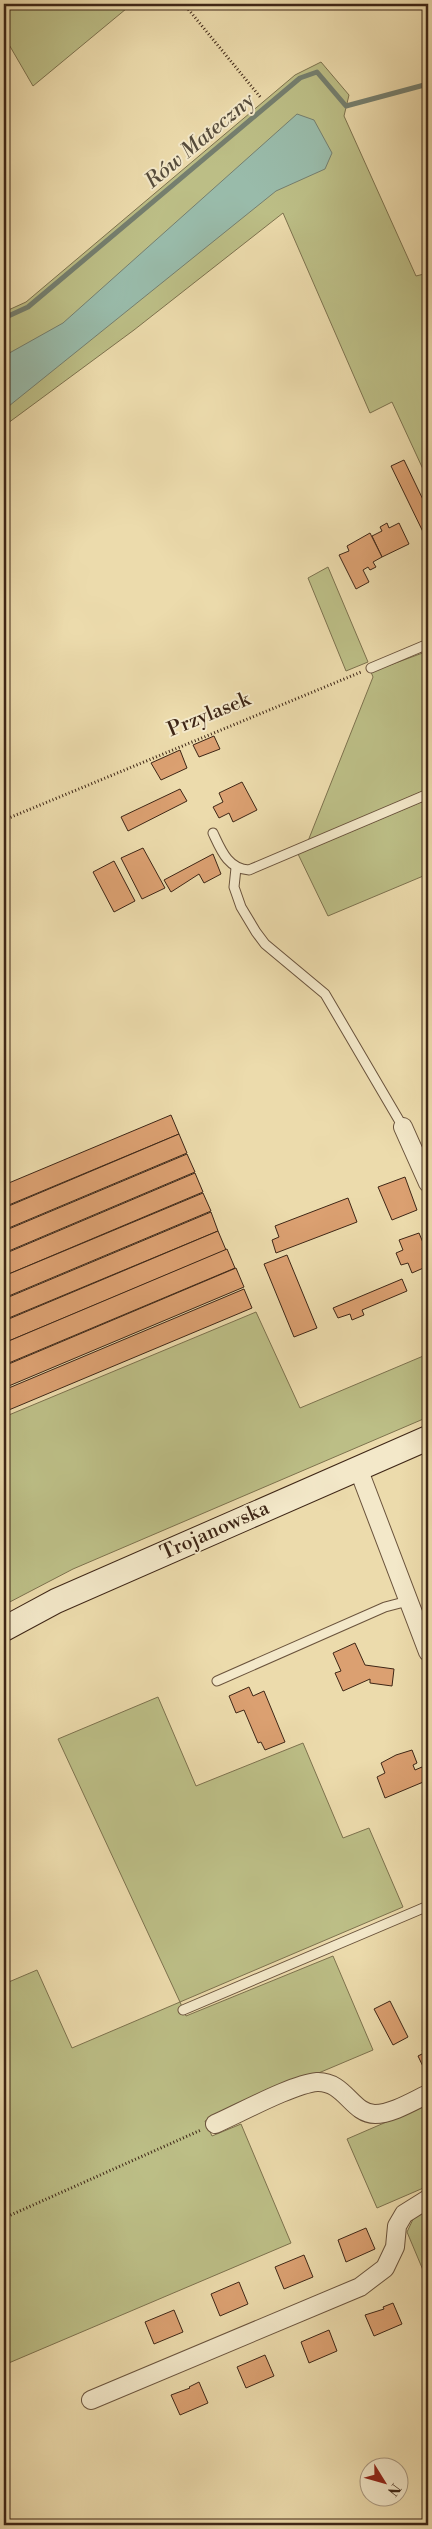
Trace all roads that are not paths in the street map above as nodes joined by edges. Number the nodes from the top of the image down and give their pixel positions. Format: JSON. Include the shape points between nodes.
{"nodes":[{"id":1,"x":428,"y":644,"type":"edge"},
{"id":2,"x":371,"y":668,"type":"road end"},
{"id":3,"x":428,"y":794,"type":"edge"},
{"id":4,"x":212,"y":833,"type":"dead end"},
{"id":5,"x":236,"y":868,"type":"junction"},
{"id":6,"x":403,"y":1127,"type":"joint"},
{"id":7,"x":428,"y":1183,"type":"edge"},
{"id":8,"x":428,"y":1438,"type":"edge"},
{"id":9,"x":358,"y":1468,"type":"junction"},
{"id":10,"x":408,"y":1601,"type":"junction"},
{"id":11,"x":4,"y":1629,"type":"edge"},
{"id":12,"x":428,"y":1652,"type":"edge"},
{"id":13,"x":217,"y":1680,"type":"dead end"},
{"id":14,"x":428,"y":1906,"type":"edge"},
{"id":15,"x":184,"y":2010,"type":"dead end"},
{"id":16,"x":428,"y":2094,"type":"edge"},
{"id":17,"x":215,"y":2124,"type":"road end"},
{"id":18,"x":428,"y":2199,"type":"edge"},
{"id":19,"x":91,"y":2400,"type":"dead end"}],
"edges":[{"from":1,"to":2,"type":"lane"},
{"from":3,"to":5,"type":"lane","via":[[249,870]]},
{"from":4,"to":5,"type":"lane","via":[[223,856]]},
{"from":5,"to":6,"type":"lane","via":[[234,887],[256,932],[265,944],[325,994]]},
{"from":6,"to":7,"type":"street"},
{"from":8,"to":9,"type":"street","name":"Trojanowska"},
{"from":9,"to":10,"type":"street"},
{"from":9,"to":11,"type":"street","name":"Trojanowska","via":[[56,1600]]},
{"from":10,"to":12,"type":"street"},
{"from":10,"to":13,"type":"lane"},
{"from":14,"to":15,"type":"lane"},
{"from":16,"to":17,"type":"street","via":[[391,2110],[367,2114],[339,2088],[318,2082],[298,2087]]},
{"from":18,"to":19,"type":"street","via":[[404,2214],[397,2226],[395,2247],[385,2268],[360,2287]]}]}
